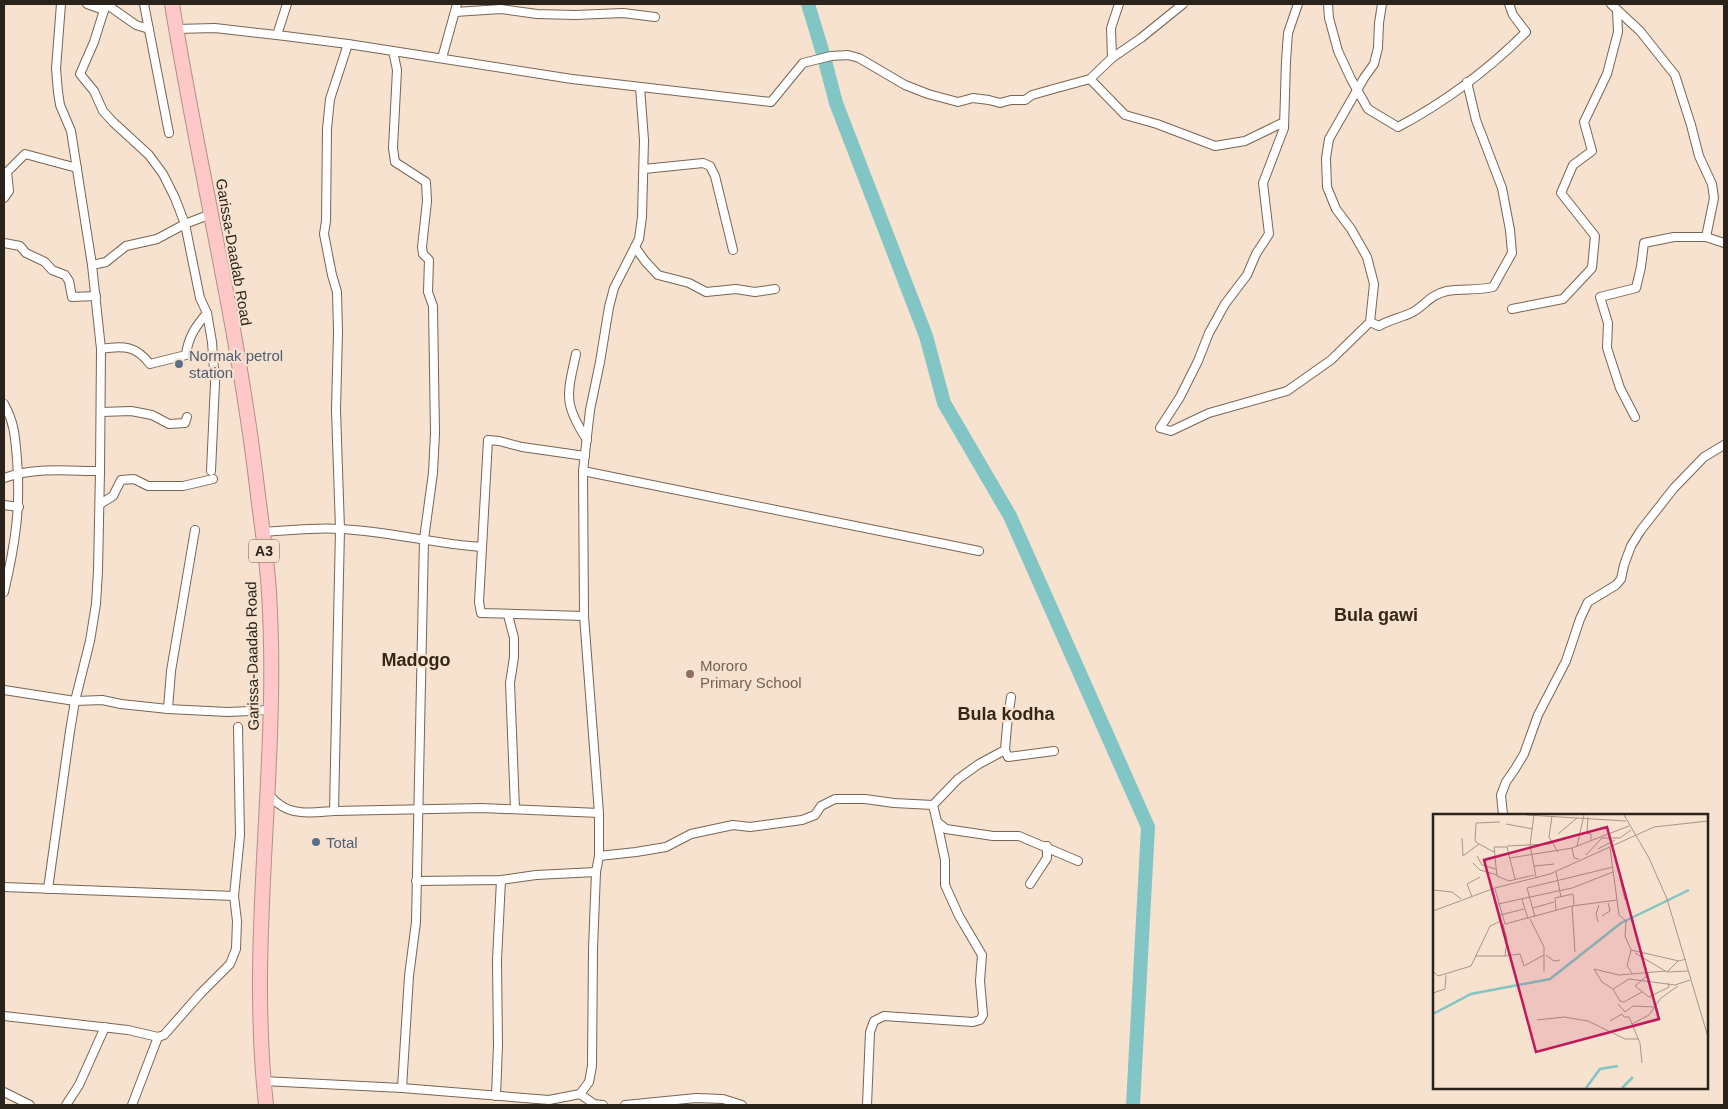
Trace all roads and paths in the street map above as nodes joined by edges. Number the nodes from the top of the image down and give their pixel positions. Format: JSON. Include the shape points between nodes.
{"nodes":[{"id":1,"x":61,"y":4,"type":"edge"},
{"id":2,"x":87,"y":4,"type":"edge"},
{"id":3,"x":144,"y":4,"type":"edge"},
{"id":4,"x":172,"y":4,"type":"edge"},
{"id":5,"x":287,"y":4,"type":"edge"},
{"id":6,"x":1119,"y":4,"type":"edge"},
{"id":7,"x":1183,"y":4,"type":"edge"},
{"id":8,"x":1298,"y":4,"type":"edge"},
{"id":9,"x":1328,"y":4,"type":"edge"},
{"id":10,"x":1382,"y":4,"type":"edge"},
{"id":11,"x":1509,"y":4,"type":"edge"},
{"id":12,"x":1614,"y":7,"type":"edge"},
{"id":13,"x":456,"y":8,"type":"edge"},
{"id":14,"x":104,"y":10,"type":"junction"},
{"id":15,"x":656,"y":17,"type":"dead end"},
{"id":16,"x":149,"y":29,"type":"junction"},
{"id":17,"x":176,"y":29,"type":"junction"},
{"id":18,"x":277,"y":35,"type":"junction"},
{"id":19,"x":348,"y":44,"type":"junction"},
{"id":20,"x":393,"y":51,"type":"junction"},
{"id":21,"x":442,"y":58,"type":"junction"},
{"id":22,"x":1112,"y":58,"type":"junction"},
{"id":23,"x":1090,"y":79,"type":"junction"},
{"id":24,"x":1467,"y":82,"type":"junction"},
{"id":25,"x":640,"y":87,"type":"junction"},
{"id":26,"x":1358,"y":89,"type":"junction"},
{"id":27,"x":1284,"y":122,"type":"junction"},
{"id":28,"x":169,"y":133,"type":"dead end"},
{"id":29,"x":77,"y":168,"type":"junction"},
{"id":30,"x":644,"y":169,"type":"junction"},
{"id":31,"x":6,"y":190,"type":"edge"},
{"id":32,"x":4,"y":198,"type":"edge"},
{"id":33,"x":211,"y":214,"type":"junction"},
{"id":34,"x":185,"y":224,"type":"junction"},
{"id":35,"x":1706,"y":237,"type":"junction"},
{"id":36,"x":4,"y":243,"type":"edge"},
{"id":37,"x":1724,"y":243,"type":"edge"},
{"id":38,"x":635,"y":247,"type":"junction"},
{"id":39,"x":733,"y":250,"type":"dead end"},
{"id":40,"x":92,"y":265,"type":"junction"},
{"id":41,"x":775,"y":289,"type":"dead end"},
{"id":42,"x":96,"y":296,"type":"junction"},
{"id":43,"x":1512,"y":309,"type":"dead end"},
{"id":44,"x":207,"y":313,"type":"junction"},
{"id":45,"x":1370,"y":322,"type":"junction"},
{"id":46,"x":101,"y":349,"type":"junction"},
{"id":47,"x":576,"y":354,"type":"dead end"},
{"id":48,"x":4,"y":404,"type":"edge"},
{"id":49,"x":101,"y":412,"type":"junction"},
{"id":50,"x":187,"y":417,"type":"dead end"},
{"id":51,"x":1635,"y":417,"type":"dead end"},
{"id":52,"x":587,"y":440,"type":"junction"},
{"id":53,"x":1724,"y":445,"type":"edge"},
{"id":54,"x":585,"y":456,"type":"junction"},
{"id":55,"x":100,"y":471,"type":"junction"},
{"id":56,"x":584,"y":471,"type":"junction"},
{"id":57,"x":18,"y":473,"type":"junction"},
{"id":58,"x":4,"y":478,"type":"edge"},
{"id":59,"x":100,"y":504,"type":"junction"},
{"id":60,"x":4,"y":505,"type":"edge"},
{"id":61,"x":19,"y":507,"type":"junction"},
{"id":62,"x":340,"y":528,"type":"junction"},
{"id":63,"x":195,"y":530,"type":"dead end"},
{"id":64,"x":262,"y":532,"type":"junction"},
{"id":65,"x":424,"y":539,"type":"junction"},
{"id":66,"x":482,"y":547,"type":"junction"},
{"id":67,"x":979,"y":551,"type":"dead end"},
{"id":68,"x":4,"y":592,"type":"edge"},
{"id":69,"x":508,"y":615,"type":"junction"},
{"id":70,"x":584,"y":616,"type":"junction"},
{"id":71,"x":4,"y":690,"type":"edge"},
{"id":72,"x":1011,"y":697,"type":"dead end"},
{"id":73,"x":75,"y":701,"type":"junction"},
{"id":74,"x":168,"y":709,"type":"junction"},
{"id":75,"x":270,"y":710,"type":"junction"},
{"id":76,"x":238,"y":727,"type":"dead end"},
{"id":77,"x":1006,"y":750,"type":"junction"},
{"id":78,"x":1054,"y":751,"type":"dead end"},
{"id":79,"x":267,"y":792,"type":"junction"},
{"id":80,"x":933,"y":806,"type":"junction"},
{"id":81,"x":419,"y":808,"type":"junction"},
{"id":82,"x":515,"y":809,"type":"junction"},
{"id":83,"x":334,"y":810,"type":"junction"},
{"id":84,"x":599,"y":813,"type":"junction"},
{"id":85,"x":1503,"y":814,"type":"edge"},
{"id":86,"x":937,"y":822,"type":"junction"},
{"id":87,"x":1047,"y":846,"type":"junction"},
{"id":88,"x":599,"y":856,"type":"junction"},
{"id":89,"x":1078,"y":860,"type":"dead end"},
{"id":90,"x":596,"y":872,"type":"junction"},
{"id":91,"x":416,"y":880,"type":"junction"},
{"id":92,"x":501,"y":880,"type":"junction"},
{"id":93,"x":1030,"y":884,"type":"dead end"},
{"id":94,"x":4,"y":887,"type":"edge"},
{"id":95,"x":48,"y":889,"type":"junction"},
{"id":96,"x":234,"y":896,"type":"junction"},
{"id":97,"x":4,"y":1016,"type":"edge"},
{"id":98,"x":105,"y":1027,"type":"junction"},
{"id":99,"x":158,"y":1037,"type":"junction"},
{"id":100,"x":263,"y":1081,"type":"junction"},
{"id":101,"x":402,"y":1088,"type":"junction"},
{"id":102,"x":4,"y":1092,"type":"edge"},
{"id":103,"x":580,"y":1094,"type":"junction"},
{"id":104,"x":496,"y":1096,"type":"junction"},
{"id":105,"x":549,"y":1103,"type":"edge"},
{"id":106,"x":30,"y":1105,"type":"edge"},
{"id":107,"x":66,"y":1105,"type":"edge"},
{"id":108,"x":132,"y":1105,"type":"edge"},
{"id":109,"x":266,"y":1105,"type":"edge"},
{"id":110,"x":603,"y":1105,"type":"edge"},
{"id":111,"x":625,"y":1105,"type":"edge"},
{"id":112,"x":742,"y":1105,"type":"edge"},
{"id":113,"x":867,"y":1105,"type":"edge"}],
"edges":[{"from":1,"to":29,"type":"street","via":[[56,69],[58,92],[71,131]]},
{"from":2,"to":14,"type":"street"},
{"from":3,"to":16,"type":"street"},
{"from":4,"to":17,"type":"highway","name":"Garissa-Daadab Road","number":"A3"},
{"from":5,"to":18,"type":"street"},
{"from":6,"to":22,"type":"street","via":[[1111,28]]},
{"from":7,"to":22,"type":"street"},
{"from":8,"to":27,"type":"street","via":[[1288,33]]},
{"from":9,"to":26,"type":"street","via":[[1338,51]]},
{"from":10,"to":26,"type":"street","via":[[1374,64]]},
{"from":11,"to":24,"type":"street","via":[[1526,32],[1503,55]]},
{"from":12,"to":35,"type":"street","via":[[1640,31],[1675,75],[1699,156],[1712,184],[1714,198]]},
{"from":12,"to":43,"type":"street","via":[[1618,32],[1607,74],[1584,122],[1592,151],[1573,165],[1561,193],[1595,236],[1592,268],[1563,299]]},
{"from":13,"to":15,"type":"street","via":[[537,14],[623,13]]},
{"from":13,"to":21,"type":"street"},
{"from":14,"to":16,"type":"street","via":[[106,4],[136,25]]},
{"from":14,"to":34,"type":"street","via":[[80,74],[94,91],[102,111],[149,155],[163,174]]},
{"from":16,"to":28,"type":"street"},
{"from":17,"to":18,"type":"street","via":[[215,28]]},
{"from":17,"to":33,"type":"highway","name":"Garissa-Daadab Road","number":"A3"},
{"from":18,"to":19,"type":"street"},
{"from":19,"to":20,"type":"street"},
{"from":19,"to":62,"type":"street","via":[[330,99],[324,234],[337,292]]},
{"from":20,"to":21,"type":"street"},
{"from":20,"to":65,"type":"street","via":[[397,70],[392,148],[395,162],[426,182],[422,247],[429,260],[435,433]]},
{"from":21,"to":25,"type":"street"},
{"from":22,"to":23,"type":"street"},
{"from":23,"to":25,"type":"street","via":[[1032,95],[1025,100],[1000,103],[973,98],[958,102],[905,84],[859,58],[839,56],[803,63],[771,102]]},
{"from":23,"to":27,"type":"street","via":[[1125,115],[1215,146],[1245,141]]},
{"from":24,"to":26,"type":"street","via":[[1398,128],[1368,109]]},
{"from":24,"to":45,"type":"street","via":[[1476,120],[1502,188],[1512,253],[1493,288],[1447,291],[1431,297],[1410,313],[1379,326]]},
{"from":25,"to":30,"type":"street"},
{"from":26,"to":45,"type":"street","via":[[1329,139],[1327,187],[1336,209],[1366,257],[1374,284]]},
{"from":27,"to":45,"type":"street","via":[[1263,183],[1269,234],[1247,275],[1208,333],[1198,362],[1160,428],[1171,431],[1209,413],[1287,391],[1331,360]]},
{"from":29,"to":31,"type":"street","via":[[25,154],[7,172]]},
{"from":29,"to":40,"type":"street"},
{"from":30,"to":38,"type":"street","via":[[642,217]]},
{"from":30,"to":39,"type":"street","via":[[703,163],[710,166]]},
{"from":31,"to":32,"type":"street"},
{"from":33,"to":34,"type":"street"},
{"from":33,"to":64,"type":"highway","name":"Garissa-Daadab Road","number":"A3","via":[[248,426]]},
{"from":34,"to":40,"type":"street","via":[[157,239],[126,246],[106,262]]},
{"from":34,"to":44,"type":"street","via":[[200,298]]},
{"from":35,"to":37,"type":"street"},
{"from":35,"to":51,"type":"street","via":[[1674,237],[1644,243],[1636,288],[1600,297],[1608,323],[1607,348],[1620,388]]},
{"from":36,"to":42,"type":"street","via":[[20,246],[52,270],[65,275],[70,281],[72,296]]},
{"from":38,"to":41,"type":"street","via":[[658,275],[689,283],[706,292]]},
{"from":38,"to":52,"type":"street","via":[[614,288],[609,306]]},
{"from":40,"to":42,"type":"street"},
{"from":42,"to":46,"type":"street"},
{"from":44,"to":46,"type":"street","via":[[193,331],[186,355],[150,364],[142,354],[125,347]]},
{"from":44,"to":59,"type":"street","via":[[215,383],[212,475],[184,486],[148,486],[134,479],[121,480],[113,496]]},
{"from":46,"to":49,"type":"street"},
{"from":47,"to":52,"type":"street","via":[[568,389],[569,406]]},
{"from":48,"to":57,"type":"street","via":[[16,434]]},
{"from":49,"to":50,"type":"street","via":[[131,411],[152,415],[169,424],[185,423]]},
{"from":49,"to":55,"type":"street"},
{"from":52,"to":54,"type":"street"},
{"from":53,"to":85,"type":"street","via":[[1704,457],[1640,530],[1616,585],[1588,602],[1566,661],[1538,715],[1524,754],[1506,782],[1501,795]]},
{"from":54,"to":56,"type":"street"},
{"from":54,"to":66,"type":"street","via":[[488,440]]},
{"from":55,"to":57,"type":"street"},
{"from":55,"to":59,"type":"street"},
{"from":56,"to":67,"type":"street"},
{"from":56,"to":70,"type":"street"},
{"from":57,"to":58,"type":"street"},
{"from":57,"to":61,"type":"street"},
{"from":59,"to":73,"type":"street","via":[[96,604]]},
{"from":60,"to":61,"type":"street"},
{"from":61,"to":68,"type":"street"},
{"from":62,"to":64,"type":"street"},
{"from":62,"to":65,"type":"street"},
{"from":62,"to":83,"type":"street"},
{"from":63,"to":74,"type":"street","via":[[171,671]]},
{"from":64,"to":75,"type":"highway","name":"Garissa-Daadab Road","number":"A3","via":[[269,598]]},
{"from":65,"to":66,"type":"street"},
{"from":65,"to":81,"type":"street"},
{"from":66,"to":69,"type":"street","via":[[481,613]]},
{"from":69,"to":70,"type":"street"},
{"from":69,"to":82,"type":"street","via":[[514,638],[510,683]]},
{"from":70,"to":84,"type":"street"},
{"from":71,"to":73,"type":"street"},
{"from":72,"to":77,"type":"street"},
{"from":73,"to":74,"type":"street","via":[[102,700]]},
{"from":73,"to":95,"type":"street"},
{"from":74,"to":75,"type":"street"},
{"from":75,"to":79,"type":"highway","name":"Garissa-Daadab Road","number":"A3"},
{"from":76,"to":96,"type":"street","via":[[240,835]]},
{"from":77,"to":78,"type":"street","via":[[1008,757]]},
{"from":77,"to":80,"type":"street","via":[[958,779]]},
{"from":79,"to":83,"type":"street","via":[[279,805],[290,810]]},
{"from":79,"to":100,"type":"highway","name":"Garissa-Daadab Road","number":"A3","via":[[260,962]]},
{"from":80,"to":86,"type":"street"},
{"from":80,"to":88,"type":"street","via":[[835,799],[802,820],[733,825],[691,834],[666,847]]},
{"from":81,"to":82,"type":"street"},
{"from":81,"to":83,"type":"street"},
{"from":81,"to":91,"type":"street"},
{"from":82,"to":84,"type":"street"},
{"from":84,"to":88,"type":"street"},
{"from":86,"to":87,"type":"street","via":[[955,832],[1019,836]]},
{"from":86,"to":113,"type":"street","via":[[945,860],[945,885],[982,955],[983,1015],[974,1022],[884,1016],[874,1021],[870,1032]]},
{"from":87,"to":89,"type":"street"},
{"from":87,"to":93,"type":"street","via":[[1046,858]]},
{"from":88,"to":90,"type":"street"},
{"from":90,"to":92,"type":"street","via":[[536,874]]},
{"from":90,"to":103,"type":"street","via":[[592,1066],[589,1082]]},
{"from":91,"to":92,"type":"street"},
{"from":91,"to":101,"type":"street","via":[[416,922]]},
{"from":92,"to":104,"type":"street"},
{"from":94,"to":95,"type":"street"},
{"from":95,"to":96,"type":"street"},
{"from":96,"to":99,"type":"street","via":[[238,932],[230,964],[164,1035]]},
{"from":97,"to":98,"type":"street"},
{"from":98,"to":99,"type":"street"},
{"from":98,"to":107,"type":"street","via":[[79,1085]]},
{"from":99,"to":108,"type":"street"},
{"from":100,"to":101,"type":"street"},
{"from":100,"to":109,"type":"highway","name":"Garissa-Daadab Road","number":"A3"},
{"from":101,"to":104,"type":"street"},
{"from":102,"to":106,"type":"street"},
{"from":103,"to":105,"type":"street"},
{"from":103,"to":110,"type":"street","via":[[594,1104]]},
{"from":104,"to":105,"type":"street"},
{"from":111,"to":112,"type":"street","via":[[696,1098],[723,1099]]}]}
